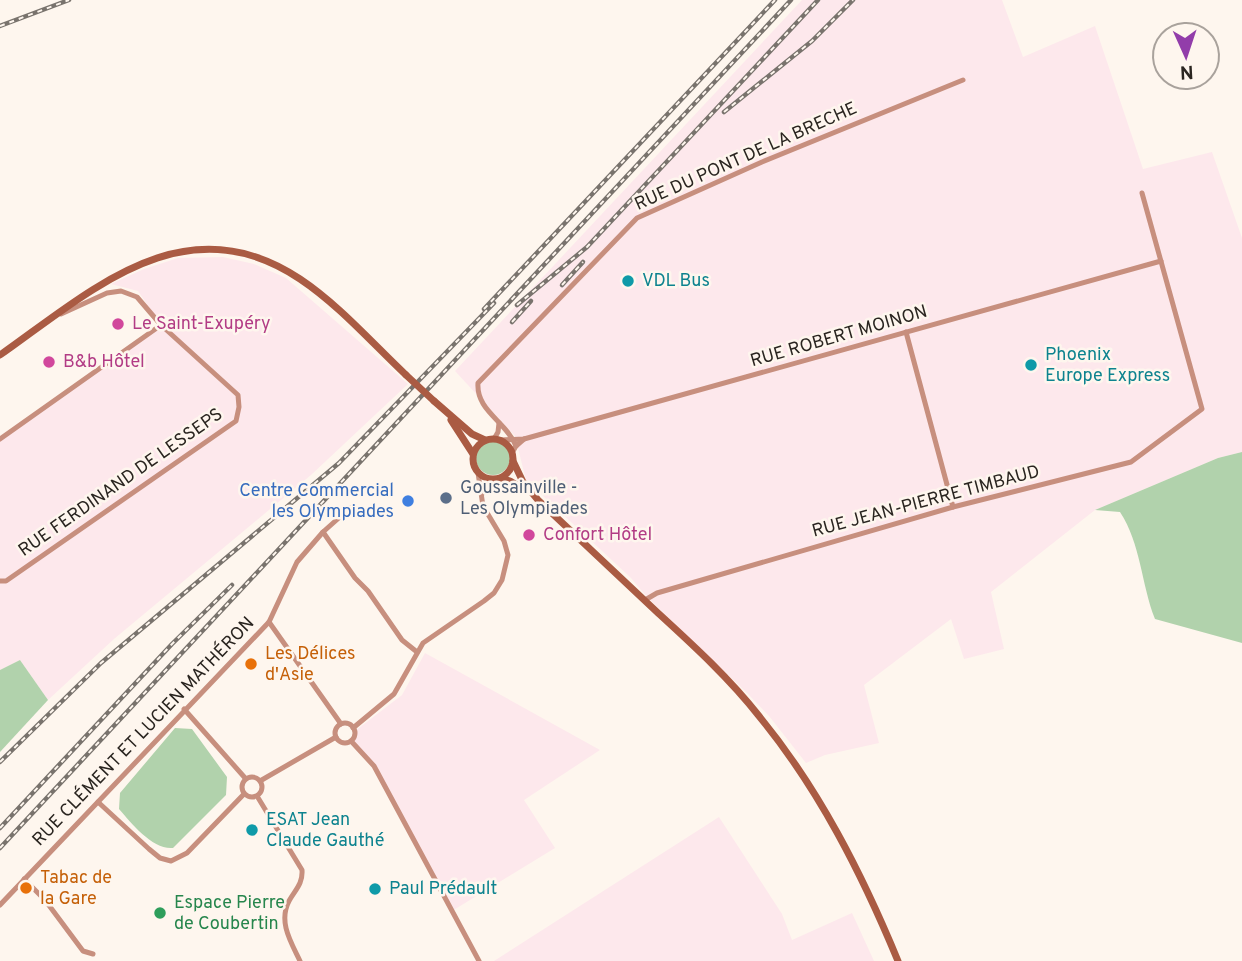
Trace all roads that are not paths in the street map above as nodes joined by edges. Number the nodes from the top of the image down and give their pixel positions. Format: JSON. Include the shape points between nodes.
{"nodes":[{"id":1,"x":963,"y":80,"type":"dead end"},
{"id":2,"x":1142,"y":192,"type":"dead end"},
{"id":3,"x":1161,"y":261,"type":"junction"},
{"id":4,"x":54,"y":318,"type":"junction"},
{"id":5,"x":161,"y":325,"type":"junction"},
{"id":6,"x":906,"y":332,"type":"junction"},
{"id":7,"x":0,"y":355,"type":"edge"},
{"id":8,"x":442,"y":409,"type":"junction"},
{"id":9,"x":498,"y":420,"type":"junction"},
{"id":10,"x":0,"y":439,"type":"edge"},
{"id":11,"x":513,"y":439,"type":"junction"},
{"id":12,"x":524,"y":439,"type":"junction"},
{"id":13,"x":493,"y":440,"type":"junction"},
{"id":14,"x":514,"y":449,"type":"junction"},
{"id":15,"x":473,"y":454,"type":"junction"},
{"id":16,"x":513,"y":461,"type":"junction"},
{"id":17,"x":478,"y":473,"type":"junction"},
{"id":18,"x":497,"y":479,"type":"junction"},
{"id":19,"x":482,"y":494,"type":"junction"},
{"id":20,"x":538,"y":500,"type":"junction"},
{"id":21,"x":953,"y":507,"type":"junction"},
{"id":22,"x":350,"y":508,"type":"dead end"},
{"id":23,"x":323,"y":532,"type":"junction"},
{"id":24,"x":0,"y":582,"type":"edge"},
{"id":25,"x":645,"y":600,"type":"junction"},
{"id":26,"x":269,"y":622,"type":"junction"},
{"id":27,"x":417,"y":652,"type":"junction"},
{"id":28,"x":184,"y":709,"type":"junction"},
{"id":29,"x":341,"y":724,"type":"junction"},
{"id":30,"x":353,"y":728,"type":"junction"},
{"id":31,"x":336,"y":737,"type":"junction"},
{"id":32,"x":351,"y":741,"type":"junction"},
{"id":33,"x":246,"y":779,"type":"junction"},
{"id":34,"x":260,"y":781,"type":"junction"},
{"id":35,"x":244,"y":794,"type":"junction"},
{"id":36,"x":257,"y":796,"type":"junction"},
{"id":37,"x":98,"y":802,"type":"junction"},
{"id":38,"x":24,"y":879,"type":"junction"},
{"id":39,"x":0,"y":905,"type":"edge"},
{"id":40,"x":93,"y":954,"type":"dead end"},
{"id":41,"x":300,"y":961,"type":"edge"},
{"id":42,"x":479,"y":961,"type":"edge"},
{"id":43,"x":898,"y":961,"type":"edge"}],
"edges":[{"from":1,"to":9,"type":"street","name":"RUE DU PONT DE LA BRECHE","via":[[637,218],[478,383],[480,403]]},
{"from":2,"to":3,"type":"street"},
{"from":3,"to":6,"type":"street","name":"RUE ROBERT MOINON"},
{"from":3,"to":21,"type":"street","name":"RUE JEAN-PIERRE TIMBAUD","via":[[1202,409],[1131,462]]},
{"from":4,"to":5,"type":"street","via":[[121,291],[137,297]]},
{"from":4,"to":7,"type":"main road"},
{"from":4,"to":8,"type":"main road","bridge":true,"via":[[121,272],[149,260],[191,250],[235,252],[302,280]]},
{"from":5,"to":10,"type":"street"},
{"from":5,"to":24,"type":"street","name":"RUE FERDINAND DE LESSEPS","via":[[238,395],[236,421]]},
{"from":6,"to":12,"type":"street","name":"RUE ROBERT MOINON"},
{"from":6,"to":21,"type":"street"},
{"from":8,"to":13,"type":"main road","via":[[472,434]]},
{"from":8,"to":15,"type":"main road"},
{"from":9,"to":11,"type":"street","name":"RUE DU PONT DE LA BRECHE"},
{"from":9,"to":13,"type":"street"},
{"from":11,"to":12,"type":"street","name":"RUE ROBERT MOINON"},
{"from":11,"to":13,"type":"street","name":"RUE ROBERT MOINON"},
{"from":11,"to":14,"type":"street","name":"RUE DU PONT DE LA BRECHE"},
{"from":12,"to":14,"type":"street","name":"RUE ROBERT MOINON"},
{"from":13,"to":14,"type":"main road"},
{"from":13,"to":15,"type":"main road","via":[[478,446]]},
{"from":14,"to":16,"type":"main road"},
{"from":15,"to":17,"type":"main road"},
{"from":16,"to":18,"type":"main road","via":[[510,470]]},
{"from":16,"to":20,"type":"main road"},
{"from":17,"to":18,"type":"main road"},
{"from":17,"to":19,"type":"street"},
{"from":18,"to":19,"type":"street"},
{"from":18,"to":20,"type":"main road","via":[[514,483]]},
{"from":19,"to":27,"type":"street","via":[[482,506],[508,555],[502,580],[494,593]]},
{"from":20,"to":25,"type":"main road"},
{"from":21,"to":25,"type":"street","name":"RUE JEAN-PIERRE TIMBAUD"},
{"from":22,"to":23,"type":"street","name":"RUE CLÉMENT ET LUCIEN MATHÉRON"},
{"from":23,"to":26,"type":"street","name":"RUE CLÉMENT ET LUCIEN MATHÉRON","via":[[297,562]]},
{"from":23,"to":27,"type":"street","via":[[402,640]]},
{"from":25,"to":43,"type":"main road","via":[[732,684],[786,750],[846,849]]},
{"from":26,"to":28,"type":"street","name":"RUE CLÉMENT ET LUCIEN MATHÉRON"},
{"from":26,"to":29,"type":"street"},
{"from":27,"to":30,"type":"street","via":[[394,694]]},
{"from":28,"to":33,"type":"street"},
{"from":28,"to":37,"type":"street","name":"RUE CLÉMENT ET LUCIEN MATHÉRON"},
{"from":29,"to":30,"type":"street"},
{"from":29,"to":31,"type":"street"},
{"from":30,"to":32,"type":"street"},
{"from":31,"to":32,"type":"street","via":[[341,742]]},
{"from":31,"to":34,"type":"street"},
{"from":32,"to":42,"type":"street","via":[[374,766]]},
{"from":33,"to":34,"type":"street"},
{"from":33,"to":35,"type":"street"},
{"from":34,"to":36,"type":"street"},
{"from":35,"to":36,"type":"street"},
{"from":35,"to":37,"type":"street","via":[[187,853],[171,860],[160,858]]},
{"from":36,"to":41,"type":"street","via":[[302,870],[302,882],[289,901],[285,919]]},
{"from":37,"to":38,"type":"street","name":"RUE CLÉMENT ET LUCIEN MATHÉRON"},
{"from":38,"to":39,"type":"street","name":"RUE CLÉMENT ET LUCIEN MATHÉRON"},
{"from":38,"to":40,"type":"street","via":[[83,951]]}]}
